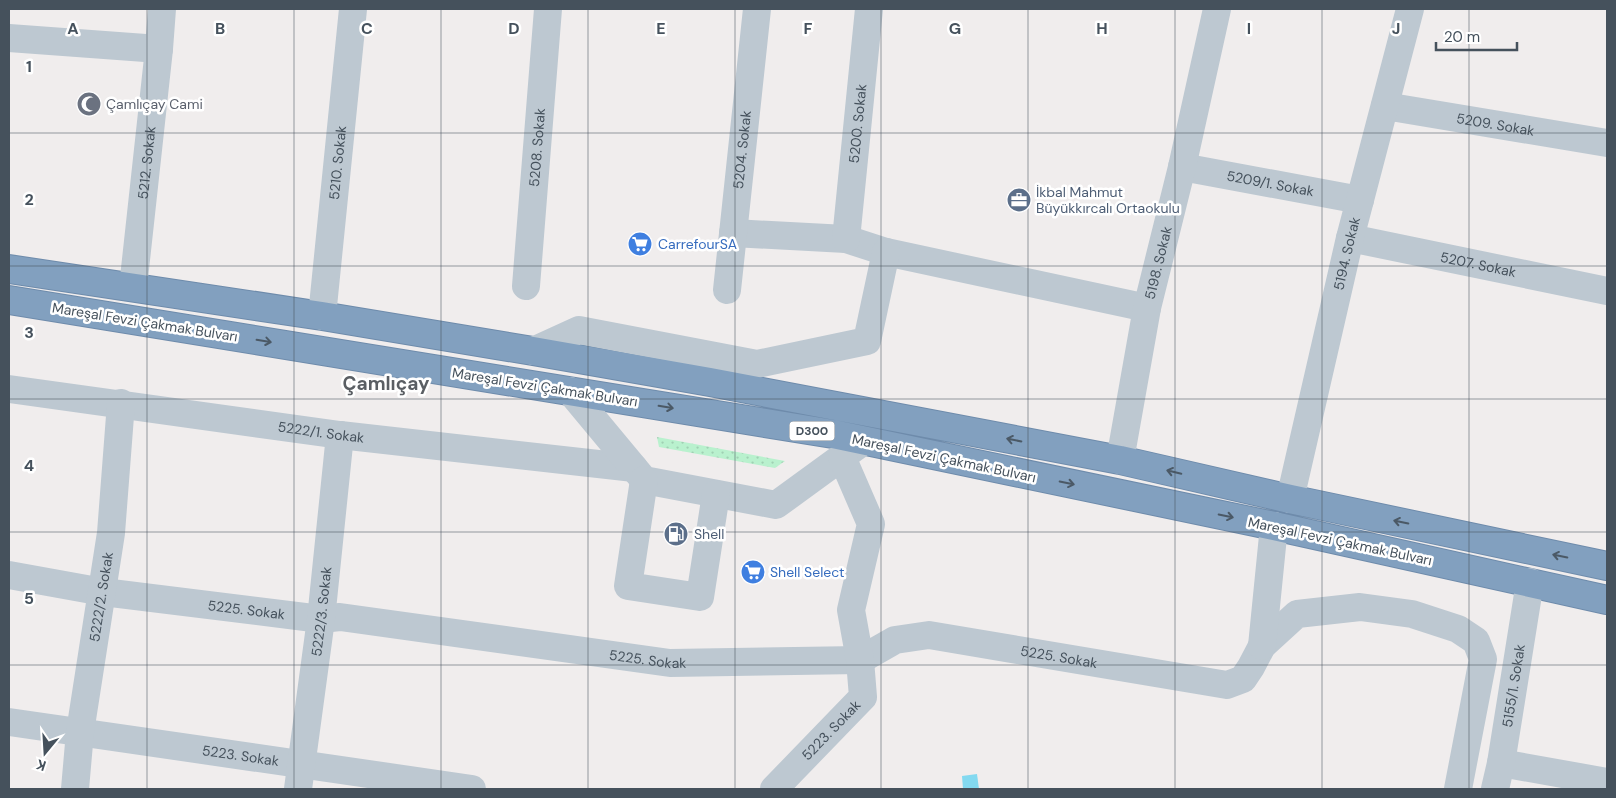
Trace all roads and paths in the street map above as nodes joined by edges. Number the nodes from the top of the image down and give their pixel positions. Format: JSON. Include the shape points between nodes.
{"nodes":[{"id":1,"x":162,"y":9,"type":"edge"},
{"id":2,"x":353,"y":9,"type":"edge"},
{"id":3,"x":548,"y":9,"type":"edge"},
{"id":4,"x":757,"y":9,"type":"edge"},
{"id":5,"x":869,"y":9,"type":"edge"},
{"id":6,"x":1217,"y":9,"type":"edge"},
{"id":7,"x":1410,"y":9,"type":"edge"},
{"id":8,"x":9,"y":38,"type":"edge"},
{"id":9,"x":159,"y":49,"type":"junction"},
{"id":10,"x":1385,"y":106,"type":"junction"},
{"id":11,"x":1607,"y":143,"type":"edge"},
{"id":12,"x":1182,"y":167,"type":"junction"},
{"id":13,"x":1360,"y":200,"type":"junction"},
{"id":14,"x":733,"y":233,"type":"junction"},
{"id":15,"x":1350,"y":238,"type":"junction"},
{"id":16,"x":846,"y":239,"type":"junction"},
{"id":17,"x":886,"y":252,"type":"junction"},
{"id":18,"x":9,"y":269,"type":"edge"},
{"id":19,"x":526,"y":286,"type":"dead end"},
{"id":20,"x":133,"y":287,"type":"junction"},
{"id":21,"x":727,"y":290,"type":"dead end"},
{"id":22,"x":1607,"y":291,"type":"edge"},
{"id":23,"x":9,"y":300,"type":"edge"},
{"id":24,"x":1147,"y":308,"type":"junction"},
{"id":25,"x":322,"y":316,"type":"junction"},
{"id":26,"x":533,"y":351,"type":"junction"},
{"id":27,"x":685,"y":351,"type":"junction"},
{"id":28,"x":710,"y":382,"type":"junction"},
{"id":29,"x":9,"y":389,"type":"edge"},
{"id":30,"x":570,"y":391,"type":"junction"},
{"id":31,"x":120,"y":404,"type":"junction"},
{"id":32,"x":340,"y":435,"type":"junction"},
{"id":33,"x":864,"y":441,"type":"junction"},
{"id":34,"x":842,"y":457,"type":"junction"},
{"id":35,"x":1120,"y":460,"type":"junction"},
{"id":36,"x":639,"y":474,"type":"junction"},
{"id":37,"x":716,"y":494,"type":"junction"},
{"id":38,"x":1290,"y":498,"type":"junction"},
{"id":39,"x":1274,"y":526,"type":"junction"},
{"id":40,"x":1607,"y":566,"type":"edge"},
{"id":41,"x":9,"y":575,"type":"edge"},
{"id":42,"x":1530,"y":582,"type":"junction"},
{"id":43,"x":103,"y":592,"type":"junction"},
{"id":44,"x":1607,"y":600,"type":"edge"},
{"id":45,"x":321,"y":619,"type":"junction"},
{"id":46,"x":1262,"y":646,"type":"junction"},
{"id":47,"x":860,"y":660,"type":"junction"},
{"id":48,"x":9,"y":722,"type":"edge"},
{"id":49,"x":80,"y":732,"type":"junction"},
{"id":50,"x":1501,"y":763,"type":"junction"},
{"id":51,"x":300,"y":777,"type":"edge"},
{"id":52,"x":1607,"y":782,"type":"edge"},
{"id":53,"x":75,"y":789,"type":"edge"},
{"id":54,"x":472,"y":789,"type":"edge"},
{"id":55,"x":774,"y":789,"type":"edge"},
{"id":56,"x":1458,"y":789,"type":"edge"},
{"id":57,"x":1495,"y":789,"type":"edge"}],
"edges":[{"from":1,"to":9,"type":"street","name":"5212. Sokak"},
{"from":2,"to":25,"type":"street","name":"5210. Sokak"},
{"from":3,"to":19,"type":"street","name":"5208. Sokak"},
{"from":4,"to":14,"type":"street","name":"5204. Sokak"},
{"from":5,"to":16,"type":"street","name":"5200. Sokak"},
{"from":6,"to":12,"type":"street","name":"5198. Sokak"},
{"from":7,"to":10,"type":"street","name":"5194. Sokak"},
{"from":8,"to":9,"type":"street"},
{"from":9,"to":20,"type":"street","name":"5212. Sokak"},
{"from":10,"to":11,"type":"street","name":"5209. Sokak"},
{"from":10,"to":13,"type":"street","name":"5194. Sokak"},
{"from":12,"to":13,"type":"street","name":"5209/1. Sokak"},
{"from":12,"to":24,"type":"street","name":"5198. Sokak"},
{"from":13,"to":15,"type":"street","name":"5194. Sokak"},
{"from":14,"to":16,"type":"street"},
{"from":14,"to":21,"type":"street","name":"5204. Sokak"},
{"from":15,"to":22,"type":"street","name":"5207. Sokak"},
{"from":15,"to":38,"type":"street","name":"5194. Sokak"},
{"from":16,"to":17,"type":"street"},
{"from":17,"to":24,"type":"street"},
{"from":17,"to":27,"type":"street","via":[[867,341],[757,364]]},
{"from":18,"to":20,"type":"highway","name":"Mareşal Fevzi Çakmak Bulvarı","number":"D300"},
{"from":20,"to":25,"type":"highway","name":"Mareşal Fevzi Çakmak Bulvarı","number":"D300"},
{"from":23,"to":30,"type":"highway","name":"Mareşal Fevzi Çakmak Bulvarı","number":"D300","one_way":true},
{"from":24,"to":35,"type":"street","name":"5198. Sokak"},
{"from":25,"to":26,"type":"highway","name":"Mareşal Fevzi Çakmak Bulvarı","number":"D300"},
{"from":26,"to":27,"type":"street","via":[[579,330]]},
{"from":26,"to":28,"type":"highway","name":"Mareşal Fevzi Çakmak Bulvarı","number":"D300"},
{"from":27,"to":28,"type":"street"},
{"from":35,"to":28,"type":"highway","name":"Mareşal Fevzi Çakmak Bulvarı","number":"D300","one_way":true},
{"from":29,"to":31,"type":"street","name":"5222/1. Sokak"},
{"from":30,"to":33,"type":"highway","name":"Mareşal Fevzi Çakmak Bulvarı","number":"D300","one_way":true},
{"from":30,"to":36,"type":"street"},
{"from":31,"to":32,"type":"street","name":"5222/1. Sokak"},
{"from":31,"to":43,"type":"street","name":"5222/2. Sokak","via":[[111,533]]},
{"from":32,"to":36,"type":"street","name":"5222/1. Sokak"},
{"from":32,"to":45,"type":"street","name":"5222/3. Sokak"},
{"from":33,"to":34,"type":"street","name":"5222/1. Sokak"},
{"from":33,"to":39,"type":"highway","name":"Mareşal Fevzi Çakmak Bulvarı","number":"D300","one_way":true},
{"from":34,"to":37,"type":"street","name":"5222/1. Sokak","via":[[776,505]]},
{"from":34,"to":47,"type":"street","name":"5223. Sokak","via":[[871,524],[851,610]]},
{"from":38,"to":35,"type":"highway","name":"Mareşal Fevzi Çakmak Bulvarı","number":"D300","one_way":true},
{"from":36,"to":37,"type":"street","name":"5222/1. Sokak"},
{"from":36,"to":37,"type":"street","via":[[628,586],[700,597]]},
{"from":40,"to":38,"type":"highway","name":"Mareşal Fevzi Çakmak Bulvarı","number":"D300","one_way":true},
{"from":39,"to":42,"type":"highway","name":"Mareşal Fevzi Çakmak Bulvarı","number":"D300"},
{"from":39,"to":46,"type":"street"},
{"from":41,"to":43,"type":"street","name":"5225. Sokak"},
{"from":42,"to":44,"type":"highway","name":"Mareşal Fevzi Çakmak Bulvarı","number":"D300"},
{"from":42,"to":50,"type":"street","name":"5155/1. Sokak"},
{"from":43,"to":45,"type":"street","name":"5225. Sokak"},
{"from":43,"to":49,"type":"street","name":"5222/2. Sokak"},
{"from":45,"to":47,"type":"street","name":"5225. Sokak","via":[[340,617],[670,663]]},
{"from":45,"to":51,"type":"street","name":"5222/3. Sokak"},
{"from":46,"to":47,"type":"street","name":"5225. Sokak","via":[[1243,679],[1228,685],[929,634],[895,640]]},
{"from":46,"to":56,"type":"street","via":[[1297,614],[1360,607],[1412,614],[1458,630],[1476,641],[1483,659]]},
{"from":47,"to":55,"type":"street","name":"5223. Sokak","via":[[863,697]]},
{"from":48,"to":49,"type":"street","name":"5223. Sokak"},
{"from":49,"to":51,"type":"street","name":"5223. Sokak"},
{"from":49,"to":53,"type":"street","name":"5222/2. Sokak"},
{"from":50,"to":52,"type":"street"},
{"from":50,"to":57,"type":"street","name":"5155/1. Sokak"},
{"from":51,"to":54,"type":"street","name":"5223. Sokak"}]}
